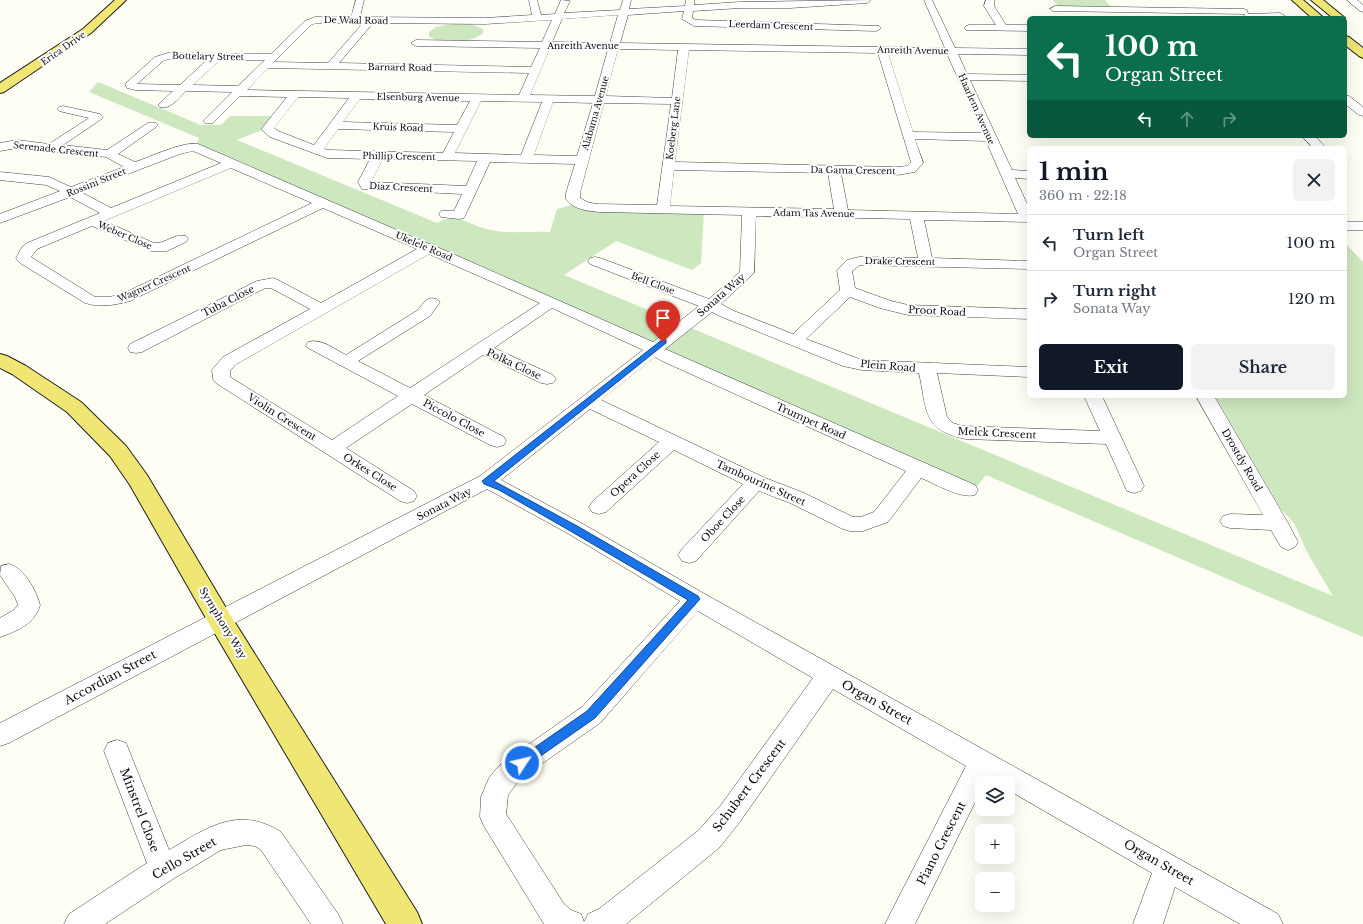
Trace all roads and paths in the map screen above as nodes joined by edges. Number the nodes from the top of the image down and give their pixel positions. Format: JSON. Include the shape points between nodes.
{"nodes":[{"id":1,"x":121,"y":0,"type":"edge"},
{"id":2,"x":360,"y":0,"type":"edge"},
{"id":3,"x":533,"y":0,"type":"edge"},
{"id":4,"x":627,"y":0,"type":"edge"},
{"id":5,"x":928,"y":0,"type":"edge"},
{"id":6,"x":990,"y":0,"type":"edge"},
{"id":7,"x":1049,"y":0,"type":"edge"},
{"id":8,"x":1108,"y":0,"type":"edge"},
{"id":9,"x":1168,"y":0,"type":"edge"},
{"id":10,"x":1297,"y":0,"type":"edge"},
{"id":11,"x":1316,"y":0,"type":"edge"},
{"id":12,"x":1351,"y":0,"type":"edge"},
{"id":13,"x":565,"y":1,"type":"dead end"},
{"id":14,"x":749,"y":2,"type":"edge"},
{"id":15,"x":810,"y":2,"type":"edge"},
{"id":16,"x":868,"y":2,"type":"edge"},
{"id":17,"x":689,"y":4,"type":"edge"},
{"id":18,"x":1235,"y":4,"type":"dead end"},
{"id":19,"x":1055,"y":9,"type":"junction"},
{"id":20,"x":1363,"y":9,"type":"edge"},
{"id":21,"x":1117,"y":10,"type":"junction"},
{"id":22,"x":1179,"y":11,"type":"junction"},
{"id":23,"x":624,"y":12,"type":"junction"},
{"id":24,"x":1248,"y":15,"type":"edge"},
{"id":25,"x":557,"y":16,"type":"junction"},
{"id":26,"x":1060,"y":16,"type":"edge"},
{"id":27,"x":1184,"y":16,"type":"edge"},
{"id":28,"x":1280,"y":16,"type":"dead end"},
{"id":29,"x":1317,"y":16,"type":"edge"},
{"id":30,"x":1337,"y":16,"type":"edge"},
{"id":31,"x":537,"y":18,"type":"junction"},
{"id":32,"x":355,"y":20,"type":"junction"},
{"id":33,"x":372,"y":20,"type":"junction"},
{"id":34,"x":432,"y":20,"type":"junction"},
{"id":35,"x":494,"y":21,"type":"junction"},
{"id":36,"x":875,"y":25,"type":"joint"},
{"id":37,"x":969,"y":28,"type":"dead end"},
{"id":38,"x":1003,"y":28,"type":"junction"},
{"id":39,"x":1027,"y":28,"type":"edge"},
{"id":40,"x":70,"y":29,"type":"dead end"},
{"id":41,"x":749,"y":40,"type":"junction"},
{"id":42,"x":1347,"y":41,"type":"edge"},
{"id":43,"x":480,"y":44,"type":"junction"},
{"id":44,"x":545,"y":45,"type":"junction"},
{"id":45,"x":881,"y":45,"type":"junction"},
{"id":46,"x":614,"y":46,"type":"junction"},
{"id":47,"x":684,"y":46,"type":"junction"},
{"id":48,"x":412,"y":49,"type":"junction"},
{"id":49,"x":951,"y":51,"type":"junction"},
{"id":50,"x":1027,"y":52,"type":"edge"},
{"id":51,"x":1363,"y":54,"type":"edge"},
{"id":52,"x":218,"y":56,"type":"junction"},
{"id":53,"x":274,"y":57,"type":"junction"},
{"id":54,"x":265,"y":65,"type":"junction"},
{"id":55,"x":331,"y":66,"type":"junction"},
{"id":56,"x":399,"y":67,"type":"junction"},
{"id":57,"x":534,"y":70,"type":"junction"},
{"id":58,"x":7,"y":71,"type":"dead end"},
{"id":59,"x":962,"y":77,"type":"junction"},
{"id":60,"x":1027,"y":78,"type":"edge"},
{"id":61,"x":131,"y":86,"type":"joint"},
{"id":62,"x":183,"y":88,"type":"junction"},
{"id":63,"x":0,"y":89,"type":"edge"},
{"id":64,"x":238,"y":91,"type":"junction"},
{"id":65,"x":295,"y":94,"type":"junction"},
{"id":66,"x":356,"y":96,"type":"junction"},
{"id":67,"x":378,"y":96,"type":"junction"},
{"id":68,"x":477,"y":98,"type":"junction"},
{"id":69,"x":523,"y":98,"type":"junction"},
{"id":70,"x":549,"y":99,"type":"junction"},
{"id":71,"x":599,"y":100,"type":"junction"},
{"id":72,"x":1347,"y":100,"type":"edge"},
{"id":73,"x":677,"y":102,"type":"junction"},
{"id":74,"x":164,"y":105,"type":"dead end"},
{"id":75,"x":63,"y":109,"type":"dead end"},
{"id":76,"x":1347,"y":112,"type":"edge"},
{"id":77,"x":1363,"y":113,"type":"edge"},
{"id":78,"x":210,"y":121,"type":"dead end"},
{"id":79,"x":152,"y":125,"type":"dead end"},
{"id":80,"x":334,"y":125,"type":"junction"},
{"id":81,"x":461,"y":129,"type":"junction"},
{"id":82,"x":908,"y":135,"type":"junction"},
{"id":83,"x":989,"y":137,"type":"junction"},
{"id":84,"x":1310,"y":138,"type":"edge"},
{"id":85,"x":1318,"y":146,"type":"edge"},
{"id":86,"x":0,"y":147,"type":"edge"},
{"id":87,"x":192,"y":147,"type":"joint"},
{"id":88,"x":51,"y":148,"type":"junction"},
{"id":89,"x":317,"y":150,"type":"junction"},
{"id":90,"x":109,"y":154,"type":"junction"},
{"id":91,"x":378,"y":156,"type":"junction"},
{"id":92,"x":447,"y":157,"type":"junction"},
{"id":93,"x":485,"y":158,"type":"junction"},
{"id":94,"x":526,"y":159,"type":"junction"},
{"id":95,"x":582,"y":160,"type":"junction"},
{"id":96,"x":232,"y":163,"type":"junction"},
{"id":97,"x":669,"y":166,"type":"junction"},
{"id":98,"x":134,"y":167,"type":"junction"},
{"id":99,"x":834,"y":170,"type":"junction"},
{"id":100,"x":1006,"y":174,"type":"junction"},
{"id":101,"x":1027,"y":175,"type":"edge"},
{"id":102,"x":0,"y":176,"type":"edge"},
{"id":103,"x":471,"y":190,"type":"junction"},
{"id":104,"x":70,"y":192,"type":"junction"},
{"id":105,"x":323,"y":203,"type":"junction"},
{"id":106,"x":600,"y":208,"type":"joint"},
{"id":107,"x":663,"y":210,"type":"junction"},
{"id":108,"x":749,"y":212,"type":"junction"},
{"id":109,"x":110,"y":213,"type":"junction"},
{"id":110,"x":446,"y":214,"type":"dead end"},
{"id":111,"x":842,"y":214,"type":"junction"},
{"id":112,"x":916,"y":216,"type":"junction"},
{"id":113,"x":1027,"y":216,"type":"edge"},
{"id":114,"x":1027,"y":218,"type":"edge"},
{"id":115,"x":0,"y":219,"type":"edge"},
{"id":116,"x":92,"y":221,"type":"junction"},
{"id":117,"x":1347,"y":226,"type":"edge"},
{"id":118,"x":1363,"y":226,"type":"edge"},
{"id":119,"x":181,"y":239,"type":"dead end"},
{"id":120,"x":430,"y":248,"type":"junction"},
{"id":121,"x":595,"y":261,"type":"dead end"},
{"id":122,"x":926,"y":262,"type":"junction"},
{"id":123,"x":1027,"y":265,"type":"edge"},
{"id":124,"x":848,"y":291,"type":"junction"},
{"id":125,"x":432,"y":302,"type":"dead end"},
{"id":126,"x":551,"y":302,"type":"junction"},
{"id":127,"x":711,"y":305,"type":"junction"},
{"id":128,"x":321,"y":309,"type":"junction"},
{"id":129,"x":1027,"y":314,"type":"edge"},
{"id":130,"x":795,"y":341,"type":"junction"},
{"id":131,"x":314,"y":345,"type":"dead end"},
{"id":132,"x":136,"y":348,"type":"dead end"},
{"id":133,"x":481,"y":348,"type":"junction"},
{"id":134,"x":654,"y":349,"type":"junction"},
{"id":135,"x":0,"y":360,"type":"edge"},
{"id":136,"x":346,"y":362,"type":"junction"},
{"id":137,"x":927,"y":369,"type":"junction"},
{"id":138,"x":1027,"y":372,"type":"edge"},
{"id":139,"x":547,"y":379,"type":"dead end"},
{"id":140,"x":411,"y":396,"type":"junction"},
{"id":141,"x":1094,"y":398,"type":"edge"},
{"id":142,"x":1206,"y":398,"type":"edge"},
{"id":143,"x":589,"y":400,"type":"junction"},
{"id":144,"x":1112,"y":438,"type":"junction"},
{"id":145,"x":497,"y":441,"type":"dead end"},
{"id":146,"x":672,"y":442,"type":"junction"},
{"id":147,"x":333,"y":448,"type":"junction"},
{"id":148,"x":918,"y":470,"type":"junction"},
{"id":149,"x":487,"y":481,"type":"junction"},
{"id":150,"x":756,"y":482,"type":"junction"},
{"id":151,"x":1134,"y":486,"type":"dead end"},
{"id":152,"x":968,"y":490,"type":"dead end"},
{"id":153,"x":407,"y":496,"type":"dead end"},
{"id":154,"x":599,"y":507,"type":"dead end"},
{"id":155,"x":1230,"y":521,"type":"dead end"},
{"id":156,"x":1278,"y":523,"type":"junction"},
{"id":157,"x":1288,"y":542,"type":"dead end"},
{"id":158,"x":689,"y":555,"type":"dead end"},
{"id":159,"x":8,"y":573,"type":"edge"},
{"id":160,"x":695,"y":599,"type":"junction"},
{"id":161,"x":220,"y":620,"type":"junction"},
{"id":162,"x":0,"y":628,"type":"edge"},
{"id":163,"x":829,"y":675,"type":"junction"},
{"id":164,"x":0,"y":735,"type":"edge"},
{"id":165,"x":117,"y":751,"type":"dead end"},
{"id":166,"x":982,"y":762,"type":"junction"},
{"id":167,"x":1168,"y":867,"type":"junction"},
{"id":168,"x":163,"y":869,"type":"junction"},
{"id":169,"x":79,"y":924,"type":"edge"},
{"id":170,"x":328,"y":924,"type":"edge"},
{"id":171,"x":405,"y":924,"type":"edge"},
{"id":172,"x":571,"y":924,"type":"edge"},
{"id":173,"x":598,"y":924,"type":"edge"},
{"id":174,"x":900,"y":924,"type":"edge"},
{"id":175,"x":1148,"y":924,"type":"edge"},
{"id":176,"x":1268,"y":924,"type":"edge"}],
"edges":[{"from":1,"to":63,"type":"main road","name":"Erica Drive","via":[[87,31]]},
{"from":2,"to":32,"type":"street"},
{"from":3,"to":31,"type":"street"},
{"from":4,"to":23,"type":"street","name":"Alabama Avenue"},
{"from":5,"to":49,"type":"street","name":"Haarlem Avenue"},
{"from":6,"to":38,"type":"street","via":[[989,6]]},
{"from":7,"to":19,"type":"street"},
{"from":8,"to":21,"type":"street"},
{"from":9,"to":22,"type":"street"},
{"from":10,"to":29,"type":"main road"},
{"from":11,"to":30,"type":"main road"},
{"from":12,"to":20,"type":"street"},
{"from":13,"to":25,"type":"street"},
{"from":14,"to":15,"type":"street","name":"De Waal Road"},
{"from":14,"to":17,"type":"street","name":"De Waal Road"},
{"from":14,"to":41,"type":"street"},
{"from":15,"to":16,"type":"street","name":"De Waal Road"},
{"from":17,"to":23,"type":"street","name":"De Waal Road"},
{"from":17,"to":41,"type":"street","name":"Leerdam Crescent","via":[[688,19],[691,22]]},
{"from":18,"to":24,"type":"street"},
{"from":19,"to":21,"type":"street"},
{"from":19,"to":26,"type":"street"},
{"from":21,"to":22,"type":"street"},
{"from":22,"to":24,"type":"street"},
{"from":22,"to":27,"type":"street"},
{"from":23,"to":25,"type":"street","name":"De Waal Road"},
{"from":23,"to":46,"type":"street","name":"Alabama Avenue"},
{"from":24,"to":28,"type":"street"},
{"from":25,"to":31,"type":"street","name":"De Waal Road"},
{"from":25,"to":44,"type":"street"},
{"from":31,"to":35,"type":"street","name":"De Waal Road"},
{"from":32,"to":33,"type":"street","name":"De Waal Road"},
{"from":32,"to":53,"type":"street","name":"De Waal Road","via":[[309,21]]},
{"from":33,"to":34,"type":"street","name":"De Waal Road"},
{"from":33,"to":55,"type":"street"},
{"from":34,"to":35,"type":"street","name":"De Waal Road"},
{"from":34,"to":48,"type":"street"},
{"from":35,"to":43,"type":"street"},
{"from":36,"to":41,"type":"street","name":"Leerdam Crescent"},
{"from":36,"to":45,"type":"street","name":"Da Gama Crescent"},
{"from":37,"to":38,"type":"street"},
{"from":38,"to":39,"type":"street"},
{"from":40,"to":58,"type":"main road","name":"Erica Drive"},
{"from":41,"to":45,"type":"street","name":"Anreith Avenue"},
{"from":41,"to":47,"type":"street","name":"Anreith Avenue"},
{"from":42,"to":51,"type":"main road"},
{"from":43,"to":44,"type":"street","name":"Anreith Avenue"},
{"from":43,"to":48,"type":"street","name":"Anreith Avenue"},
{"from":44,"to":46,"type":"street","name":"Anreith Avenue"},
{"from":44,"to":57,"type":"street"},
{"from":45,"to":49,"type":"street","name":"Anreith Avenue"},
{"from":45,"to":82,"type":"street","name":"Da Gama Crescent"},
{"from":46,"to":47,"type":"street","name":"Anreith Avenue"},
{"from":46,"to":71,"type":"street","name":"Alabama Avenue"},
{"from":47,"to":73,"type":"street","name":"Koeberg Lane"},
{"from":48,"to":56,"type":"street"},
{"from":49,"to":50,"type":"street","name":"Anreith Avenue"},
{"from":49,"to":59,"type":"street","name":"Haarlem Avenue"},
{"from":52,"to":53,"type":"street","name":"Bottelary Street"},
{"from":52,"to":61,"type":"street","name":"Bottelary Street","via":[[163,57],[132,81]]},
{"from":52,"to":62,"type":"street"},
{"from":53,"to":54,"type":"street","name":"De Waal Road"},
{"from":54,"to":55,"type":"street","name":"Barnard Road"},
{"from":54,"to":64,"type":"street","name":"De Waal Road"},
{"from":55,"to":56,"type":"street","name":"Barnard Road"},
{"from":56,"to":57,"type":"street","name":"Barnard Road"},
{"from":56,"to":67,"type":"street"},
{"from":57,"to":69,"type":"street"},
{"from":59,"to":60,"type":"street"},
{"from":59,"to":83,"type":"street","name":"Haarlem Avenue"},
{"from":61,"to":62,"type":"street","name":"Elsenburg Avenue"},
{"from":62,"to":64,"type":"street","name":"Elsenburg Avenue"},
{"from":62,"to":74,"type":"street"},
{"from":64,"to":65,"type":"street","name":"Elsenburg Avenue"},
{"from":64,"to":78,"type":"street","name":"De Waal Road"},
{"from":65,"to":66,"type":"street","name":"Elsenburg Avenue"},
{"from":65,"to":89,"type":"street","name":"Phillip Crescent","via":[[266,129]]},
{"from":66,"to":67,"type":"street","name":"Elsenburg Avenue"},
{"from":66,"to":80,"type":"street"},
{"from":67,"to":68,"type":"street","name":"Elsenburg Avenue"},
{"from":68,"to":69,"type":"street","name":"Elsenburg Avenue"},
{"from":68,"to":81,"type":"street"},
{"from":69,"to":70,"type":"street","name":"Elsenburg Avenue"},
{"from":70,"to":71,"type":"street","name":"Elsenburg Avenue"},
{"from":70,"to":94,"type":"street"},
{"from":71,"to":73,"type":"street","name":"Elsenburg Avenue"},
{"from":71,"to":95,"type":"street","name":"Alabama Avenue"},
{"from":72,"to":77,"type":"street"},
{"from":73,"to":97,"type":"street","name":"Koeberg Lane"},
{"from":75,"to":88,"type":"street","via":[[91,113],[97,118]]},
{"from":76,"to":77,"type":"street"},
{"from":79,"to":90,"type":"street"},
{"from":80,"to":81,"type":"street","name":"Kruis Road"},
{"from":80,"to":89,"type":"street"},
{"from":81,"to":92,"type":"street"},
{"from":82,"to":83,"type":"street"},
{"from":82,"to":99,"type":"street","name":"Da Gama Crescent","via":[[917,163],[911,169]]},
{"from":83,"to":100,"type":"street","name":"Haarlem Avenue"},
{"from":84,"to":85,"type":"street"},
{"from":86,"to":88,"type":"street","name":"Serenade Crescent","via":[[14,144]]},
{"from":87,"to":96,"type":"street","name":"Ukelele Road"},
{"from":87,"to":98,"type":"street","name":"Rossini Street"},
{"from":88,"to":90,"type":"street","name":"Serenade Crescent"},
{"from":89,"to":91,"type":"street","name":"Phillip Crescent","via":[[327,154]]},
{"from":90,"to":98,"type":"street","name":"Serenade Crescent"},
{"from":91,"to":92,"type":"street","name":"Phillip Crescent"},
{"from":91,"to":103,"type":"street","name":"Diaz Crescent","via":[[365,178],[367,186]]},
{"from":92,"to":93,"type":"street","name":"Phillip Crescent"},
{"from":93,"to":94,"type":"street","name":"Phillip Crescent"},
{"from":93,"to":103,"type":"street"},
{"from":94,"to":95,"type":"street","name":"Phillip Crescent"},
{"from":95,"to":106,"type":"street","name":"Alabama Avenue","via":[[573,199],[578,204]]},
{"from":96,"to":105,"type":"street","name":"Ukelele Road"},
{"from":96,"to":109,"type":"street","name":"Wagner Crescent"},
{"from":97,"to":99,"type":"street","name":"Da Gama Crescent"},
{"from":97,"to":107,"type":"street","name":"Koeberg Lane"},
{"from":98,"to":104,"type":"street","name":"Rossini Street"},
{"from":99,"to":111,"type":"street"},
{"from":100,"to":101,"type":"street"},
{"from":100,"to":113,"type":"street","name":"Haarlem Avenue"},
{"from":102,"to":104,"type":"street","via":[[49,181]]},
{"from":103,"to":110,"type":"street","via":[[459,215]]},
{"from":104,"to":109,"type":"street"},
{"from":104,"to":115,"type":"street","name":"Rossini Street"},
{"from":105,"to":116,"type":"street","name":"Wagner Crescent","via":[[125,298],[105,302],[90,300],[23,258],[32,246]]},
{"from":105,"to":120,"type":"street","name":"Ukelele Road"},
{"from":106,"to":107,"type":"street","name":"Adam Tas Avenue"},
{"from":107,"to":108,"type":"street","name":"Adam Tas Avenue"},
{"from":108,"to":111,"type":"street","name":"Adam Tas Avenue"},
{"from":108,"to":127,"type":"street","name":"Sonata Way","via":[[747,273]]},
{"from":109,"to":116,"type":"street","name":"Wagner Crescent"},
{"from":111,"to":112,"type":"street","name":"Adam Tas Avenue"},
{"from":112,"to":114,"type":"street","name":"Adam Tas Avenue"},
{"from":112,"to":122,"type":"street"},
{"from":116,"to":119,"type":"street","name":"Weber Close","via":[[151,248],[162,248]]},
{"from":117,"to":118,"type":"street"},
{"from":120,"to":126,"type":"street","name":"Ukelele Road"},
{"from":120,"to":128,"type":"street","name":"Violin Crescent"},
{"from":121,"to":127,"type":"street","name":"Bell Close"},
{"from":122,"to":123,"type":"street","name":"Drake Crescent"},
{"from":122,"to":124,"type":"street","name":"Drake Crescent","via":[[867,260],[852,263],[844,270]]},
{"from":124,"to":129,"type":"street","name":"Proot Road","via":[[908,310]]},
{"from":124,"to":130,"type":"street"},
{"from":125,"to":136,"type":"street","via":[[424,313]]},
{"from":126,"to":133,"type":"street"},
{"from":126,"to":134,"type":"street","name":"Ukelele Road"},
{"from":127,"to":130,"type":"street","name":"Plein Road"},
{"from":127,"to":134,"type":"street","name":"Sonata Way"},
{"from":128,"to":132,"type":"street","name":"Tuba Close","via":[[274,284],[262,284]]},
{"from":128,"to":147,"type":"street","name":"Violin Crescent","via":[[229,361],[221,370],[222,379]]},
{"from":130,"to":137,"type":"street","name":"Plein Road","via":[[862,366]]},
{"from":131,"to":136,"type":"street","name":"Piccolo Close"},
{"from":133,"to":139,"type":"street","name":"Polka Close"},
{"from":133,"to":140,"type":"street"},
{"from":134,"to":143,"type":"street","name":"Sonata Way"},
{"from":134,"to":148,"type":"street","name":"Trumpet Road"},
{"from":135,"to":161,"type":"main road","name":"Symphony Way","via":[[74,407],[118,452],[139,481]]},
{"from":136,"to":140,"type":"street","name":"Piccolo Close"},
{"from":137,"to":138,"type":"street","name":"Plein Road"},
{"from":137,"to":144,"type":"street","name":"Melck Crescent","via":[[938,417],[948,429],[966,433]]},
{"from":140,"to":145,"type":"street","name":"Piccolo Close"},
{"from":140,"to":147,"type":"street"},
{"from":141,"to":144,"type":"street"},
{"from":142,"to":156,"type":"street","name":"Drostdy Road"},
{"from":143,"to":146,"type":"street","name":"Tambourine Street"},
{"from":143,"to":149,"type":"street","name":"Sonata Way"},
{"from":144,"to":151,"type":"street"},
{"from":146,"to":150,"type":"street","name":"Tambourine Street"},
{"from":146,"to":154,"type":"street","name":"Opera Close"},
{"from":147,"to":153,"type":"street","name":"Orkes Close"},
{"from":148,"to":150,"type":"street","name":"Tambourine Street","via":[[881,517],[863,524],[850,524],[797,498]]},
{"from":148,"to":152,"type":"street","name":"Trumpet Road"},
{"from":149,"to":160,"type":"street","name":"Organ Street","via":[[576,529]]},
{"from":149,"to":161,"type":"street","name":"Sonata Way"},
{"from":150,"to":158,"type":"street","name":"Oboe Close"},
{"from":155,"to":156,"type":"street"},
{"from":156,"to":157,"type":"street","name":"Drostdy Road"},
{"from":159,"to":162,"type":"street","via":[[27,596],[30,607],[19,619]]},
{"from":160,"to":163,"type":"street","name":"Organ Street"},
{"from":160,"to":172,"type":"street","via":[[591,715],[511,771],[494,793],[493,818],[554,914]]},
{"from":161,"to":164,"type":"street","name":"Accordian Street"},
{"from":161,"to":171,"type":"main road","name":"Symphony Way"},
{"from":163,"to":166,"type":"street","name":"Organ Street"},
{"from":163,"to":173,"type":"street","name":"Schubert Crescent","via":[[730,814],[709,839],[609,919]]},
{"from":165,"to":168,"type":"street","name":"Minstrel Close"},
{"from":166,"to":167,"type":"street","name":"Organ Street"},
{"from":166,"to":174,"type":"street","name":"Piano Crescent"},
{"from":167,"to":175,"type":"street"},
{"from":167,"to":176,"type":"street","name":"Organ Street"},
{"from":168,"to":169,"type":"street","name":"Cello Street"},
{"from":168,"to":170,"type":"street","name":"Cello Street","via":[[216,838],[246,832],[260,834],[271,841]]}]}
